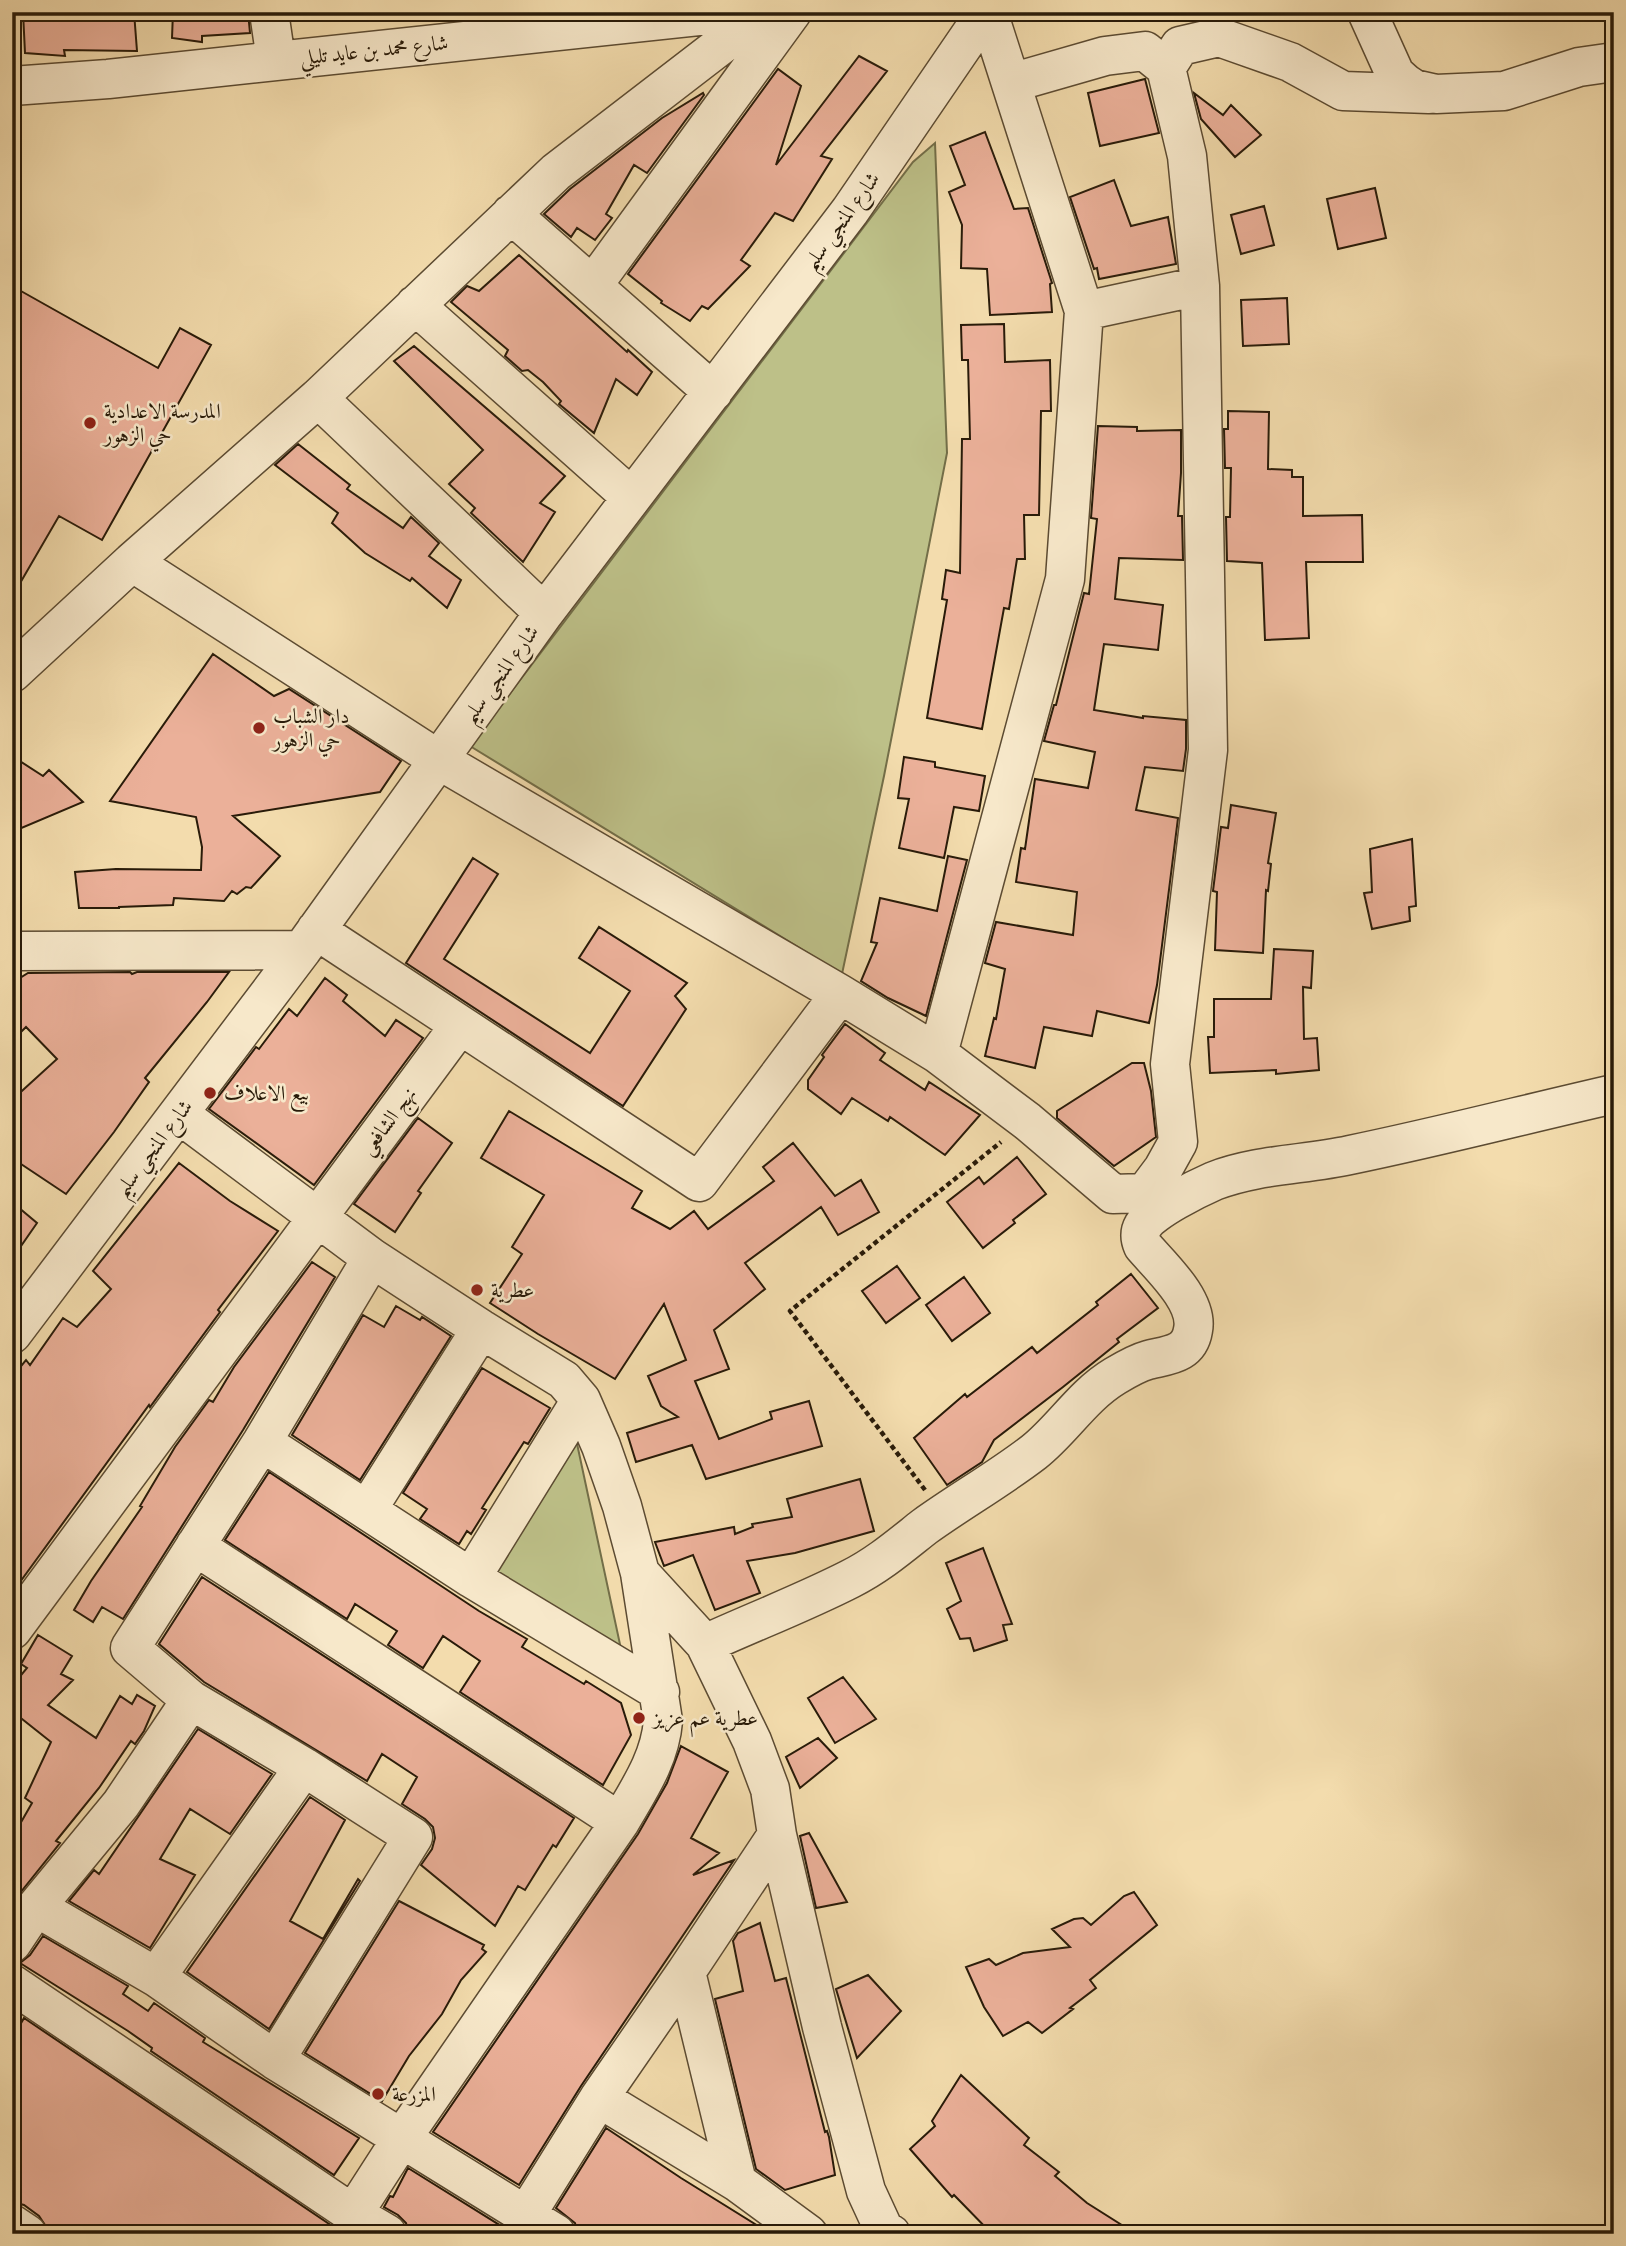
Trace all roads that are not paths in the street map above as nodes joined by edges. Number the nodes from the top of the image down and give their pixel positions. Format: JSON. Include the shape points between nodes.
{"nodes":[{"id":1,"x":269,"y":12,"type":"edge"},
{"id":2,"x":736,"y":12,"type":"edge"},
{"id":3,"x":764,"y":12,"type":"edge"},
{"id":4,"x":792,"y":12,"type":"edge"},
{"id":5,"x":1367,"y":12,"type":"edge"},
{"id":6,"x":979,"y":15,"type":"edge"},
{"id":7,"x":276,"y":61,"type":"junction"},
{"id":8,"x":1614,"y":62,"type":"edge"},
{"id":9,"x":1166,"y":68,"type":"junction"},
{"id":10,"x":1011,"y":83,"type":"junction"},
{"id":11,"x":12,"y":86,"type":"edge"},
{"id":12,"x":1436,"y":94,"type":"junction"},
{"id":13,"x":511,"y":214,"type":"junction"},
{"id":14,"x":593,"y":285,"type":"junction"},
{"id":15,"x":1200,"y":286,"type":"junction"},
{"id":16,"x":415,"y":305,"type":"junction"},
{"id":17,"x":1084,"y":312,"type":"junction"},
{"id":18,"x":713,"y":392,"type":"junction"},
{"id":19,"x":318,"y":398,"type":"junction"},
{"id":20,"x":631,"y":497,"type":"junction"},
{"id":21,"x":132,"y":562,"type":"junction"},
{"id":22,"x":544,"y":613,"type":"junction"},
{"id":23,"x":12,"y":674,"type":"edge"},
{"id":24,"x":439,"y":760,"type":"junction"},
{"id":25,"x":309,"y":940,"type":"junction"},
{"id":26,"x":12,"y":951,"type":"edge"},
{"id":27,"x":840,"y":994,"type":"junction"},
{"id":28,"x":460,"y":1025,"type":"junction"},
{"id":29,"x":938,"y":1054,"type":"junction"},
{"id":30,"x":1614,"y":1094,"type":"edge"},
{"id":31,"x":179,"y":1114,"type":"junction"},
{"id":32,"x":316,"y":1217,"type":"junction"},
{"id":33,"x":372,"y":1258,"type":"junction"},
{"id":34,"x":481,"y":1329,"type":"junction"},
{"id":35,"x":12,"y":1334,"type":"edge"},
{"id":36,"x":581,"y":1400,"type":"junction"},
{"id":37,"x":262,"y":1442,"type":"junction"},
{"id":38,"x":367,"y":1510,"type":"junction"},
{"id":39,"x":195,"y":1546,"type":"junction"},
{"id":40,"x":640,"y":1573,"type":"junction"},
{"id":41,"x":471,"y":1578,"type":"junction"},
{"id":42,"x":12,"y":1630,"type":"edge"},
{"id":43,"x":705,"y":1644,"type":"junction"},
{"id":44,"x":660,"y":1692,"type":"junction"},
{"id":45,"x":191,"y":1700,"type":"junction"},
{"id":46,"x":304,"y":1767,"type":"junction"},
{"id":47,"x":620,"y":1822,"type":"junction"},
{"id":48,"x":777,"y":1835,"type":"junction"},
{"id":49,"x":36,"y":1907,"type":"junction"},
{"id":50,"x":12,"y":1943,"type":"edge"},
{"id":51,"x":686,"y":1972,"type":"junction"},
{"id":52,"x":156,"y":1977,"type":"junction"},
{"id":53,"x":12,"y":1984,"type":"edge"},
{"id":54,"x":275,"y":2060,"type":"junction"},
{"id":55,"x":600,"y":2098,"type":"junction"},
{"id":56,"x":402,"y":2138,"type":"junction"},
{"id":57,"x":737,"y":2182,"type":"junction"},
{"id":58,"x":353,"y":2214,"type":"junction"},
{"id":59,"x":12,"y":2224,"type":"edge"},
{"id":60,"x":541,"y":2224,"type":"edge"},
{"id":61,"x":886,"y":2232,"type":"edge"},
{"id":62,"x":27,"y":2234,"type":"edge"},
{"id":63,"x":387,"y":2234,"type":"edge"},
{"id":64,"x":808,"y":2234,"type":"edge"}],
"edges":[{"from":1,"to":7,"type":"street"},
{"from":2,"to":7,"type":"street","name":"شارع محمد بن عايد تليلي"},
{"from":3,"to":13,"type":"street","via":[[556,172]]},
{"from":4,"to":14,"type":"street"},
{"from":5,"to":12,"type":"street","via":[[1395,74],[1414,89]]},
{"from":6,"to":10,"type":"street"},
{"from":6,"to":18,"type":"street","name":"شارع المنجي سليم","via":[[850,211]]},
{"from":7,"to":11,"type":"street","name":"شارع محمد بن عايد تليلي"},
{"from":8,"to":12,"type":"street","via":[[1579,67],[1504,91]]},
{"from":9,"to":10,"type":"street","via":[[1145,51],[1105,56]]},
{"from":9,"to":12,"type":"street","via":[[1180,46],[1219,37],[1290,62],[1343,91]]},
{"from":9,"to":15,"type":"street","via":[[1187,156]]},
{"from":10,"to":17,"type":"street"},
{"from":13,"to":14,"type":"street"},
{"from":13,"to":16,"type":"street"},
{"from":14,"to":18,"type":"street"},
{"from":15,"to":17,"type":"street"},
{"from":15,"to":29,"type":"street","via":[[1208,750],[1170,1064],[1178,1142],[1144,1193],[1113,1194]]},
{"from":16,"to":19,"type":"street"},
{"from":16,"to":20,"type":"street"},
{"from":17,"to":29,"type":"street","via":[[1065,579]]},
{"from":18,"to":20,"type":"street","name":"شارع المنجي سليم"},
{"from":19,"to":21,"type":"street"},
{"from":19,"to":22,"type":"street"},
{"from":20,"to":22,"type":"street","name":"شارع المنجي سليم"},
{"from":21,"to":23,"type":"street"},
{"from":21,"to":24,"type":"street"},
{"from":22,"to":24,"type":"street","name":"شارع المنجي سليم"},
{"from":24,"to":25,"type":"street","name":"شارع المنجي سليم"},
{"from":24,"to":27,"type":"street"},
{"from":25,"to":26,"type":"street"},
{"from":25,"to":28,"type":"street"},
{"from":25,"to":31,"type":"street","name":"شارع المنجي سليم"},
{"from":27,"to":28,"type":"street","via":[[699,1182]]},
{"from":27,"to":29,"type":"street"},
{"from":28,"to":32,"type":"street","name":"نهج الشافعي"},
{"from":30,"to":43,"type":"street","via":[[1348,1156],[1254,1171],[1215,1181],[1163,1208],[1145,1222],[1140,1239],[1184,1295],[1193,1314],[1193,1330],[1180,1351],[1114,1376],[1087,1397],[1036,1451],[892,1554],[852,1578]]},
{"from":31,"to":32,"type":"street"},
{"from":31,"to":35,"type":"street","name":"شارع المنجي سليم"},
{"from":32,"to":33,"type":"street"},
{"from":32,"to":42,"type":"street","name":"نهج الشافعي"},
{"from":33,"to":34,"type":"street"},
{"from":33,"to":37,"type":"street"},
{"from":34,"to":36,"type":"street","via":[[564,1380]]},
{"from":34,"to":38,"type":"street"},
{"from":36,"to":40,"type":"street","via":[[622,1506]]},
{"from":36,"to":41,"type":"street"},
{"from":37,"to":38,"type":"street"},
{"from":37,"to":39,"type":"street"},
{"from":38,"to":41,"type":"street"},
{"from":39,"to":45,"type":"street","via":[[130,1648]]},
{"from":39,"to":47,"type":"street"},
{"from":40,"to":43,"type":"street"},
{"from":40,"to":44,"type":"street"},
{"from":41,"to":44,"type":"street"},
{"from":43,"to":48,"type":"street","via":[[752,1741],[770,1790]]},
{"from":44,"to":47,"type":"street","via":[[663,1721],[657,1752]]},
{"from":45,"to":46,"type":"street"},
{"from":45,"to":49,"type":"street","via":[[121,1804]]},
{"from":46,"to":52,"type":"street"},
{"from":46,"to":54,"type":"street","via":[[414,1837]]},
{"from":47,"to":56,"type":"street"},
{"from":48,"to":51,"type":"street"},
{"from":48,"to":61,"type":"street","via":[[866,2191]]},
{"from":49,"to":50,"type":"street"},
{"from":49,"to":52,"type":"street"},
{"from":51,"to":55,"type":"street"},
{"from":51,"to":57,"type":"street"},
{"from":52,"to":54,"type":"street"},
{"from":53,"to":58,"type":"street"},
{"from":54,"to":56,"type":"street"},
{"from":55,"to":57,"type":"street"},
{"from":55,"to":60,"type":"street"},
{"from":56,"to":58,"type":"street"},
{"from":56,"to":60,"type":"street"},
{"from":57,"to":64,"type":"street"},
{"from":58,"to":63,"type":"street"},
{"from":59,"to":62,"type":"street"}]}
